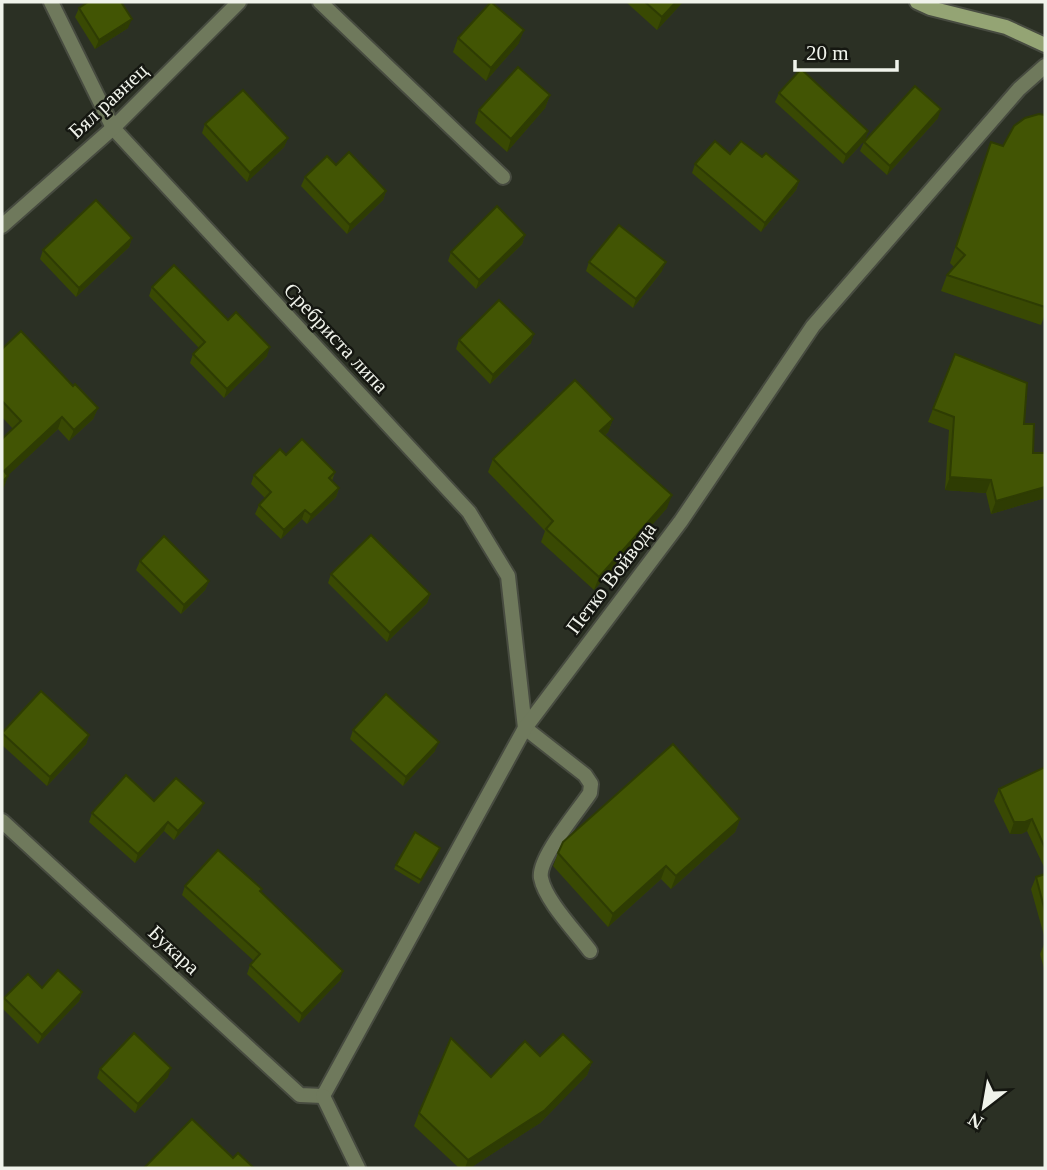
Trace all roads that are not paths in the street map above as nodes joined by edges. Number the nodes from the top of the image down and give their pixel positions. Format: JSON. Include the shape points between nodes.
{"nodes":[{"id":1,"x":51,"y":2,"type":"edge"},
{"id":2,"x":239,"y":2,"type":"edge"},
{"id":3,"x":320,"y":2,"type":"edge"},
{"id":4,"x":917,"y":2,"type":"edge"},
{"id":5,"x":1045,"y":45,"type":"edge"},
{"id":6,"x":1045,"y":66,"type":"edge"},
{"id":7,"x":113,"y":128,"type":"junction"},
{"id":8,"x":503,"y":177,"type":"dead end"},
{"id":9,"x":2,"y":226,"type":"edge"},
{"id":10,"x":525,"y":728,"type":"junction"},
{"id":11,"x":2,"y":821,"type":"edge"},
{"id":12,"x":590,"y":951,"type":"dead end"},
{"id":13,"x":323,"y":1096,"type":"junction"},
{"id":14,"x":358,"y":1168,"type":"edge"}],
"edges":[{"from":1,"to":7,"type":"street","name":"Сребриста липа"},
{"from":2,"to":7,"type":"street","name":"Бял равнец"},
{"from":3,"to":8,"type":"street"},
{"from":4,"to":5,"type":"main road","via":[[1006,27]]},
{"from":6,"to":10,"type":"street","name":"Петко Войвода","via":[[1019,89],[813,326],[681,521]]},
{"from":7,"to":9,"type":"street","name":"Бял равнец"},
{"from":7,"to":10,"type":"street","name":"Сребриста липа","via":[[469,512],[508,576]]},
{"from":10,"to":12,"type":"street","via":[[585,775],[590,784],[590,793],[543,862],[540,875],[545,891]]},
{"from":10,"to":13,"type":"street","name":"Петко Войвода"},
{"from":11,"to":13,"type":"street","name":"Букара","via":[[300,1095]]},
{"from":13,"to":14,"type":"street"}]}
